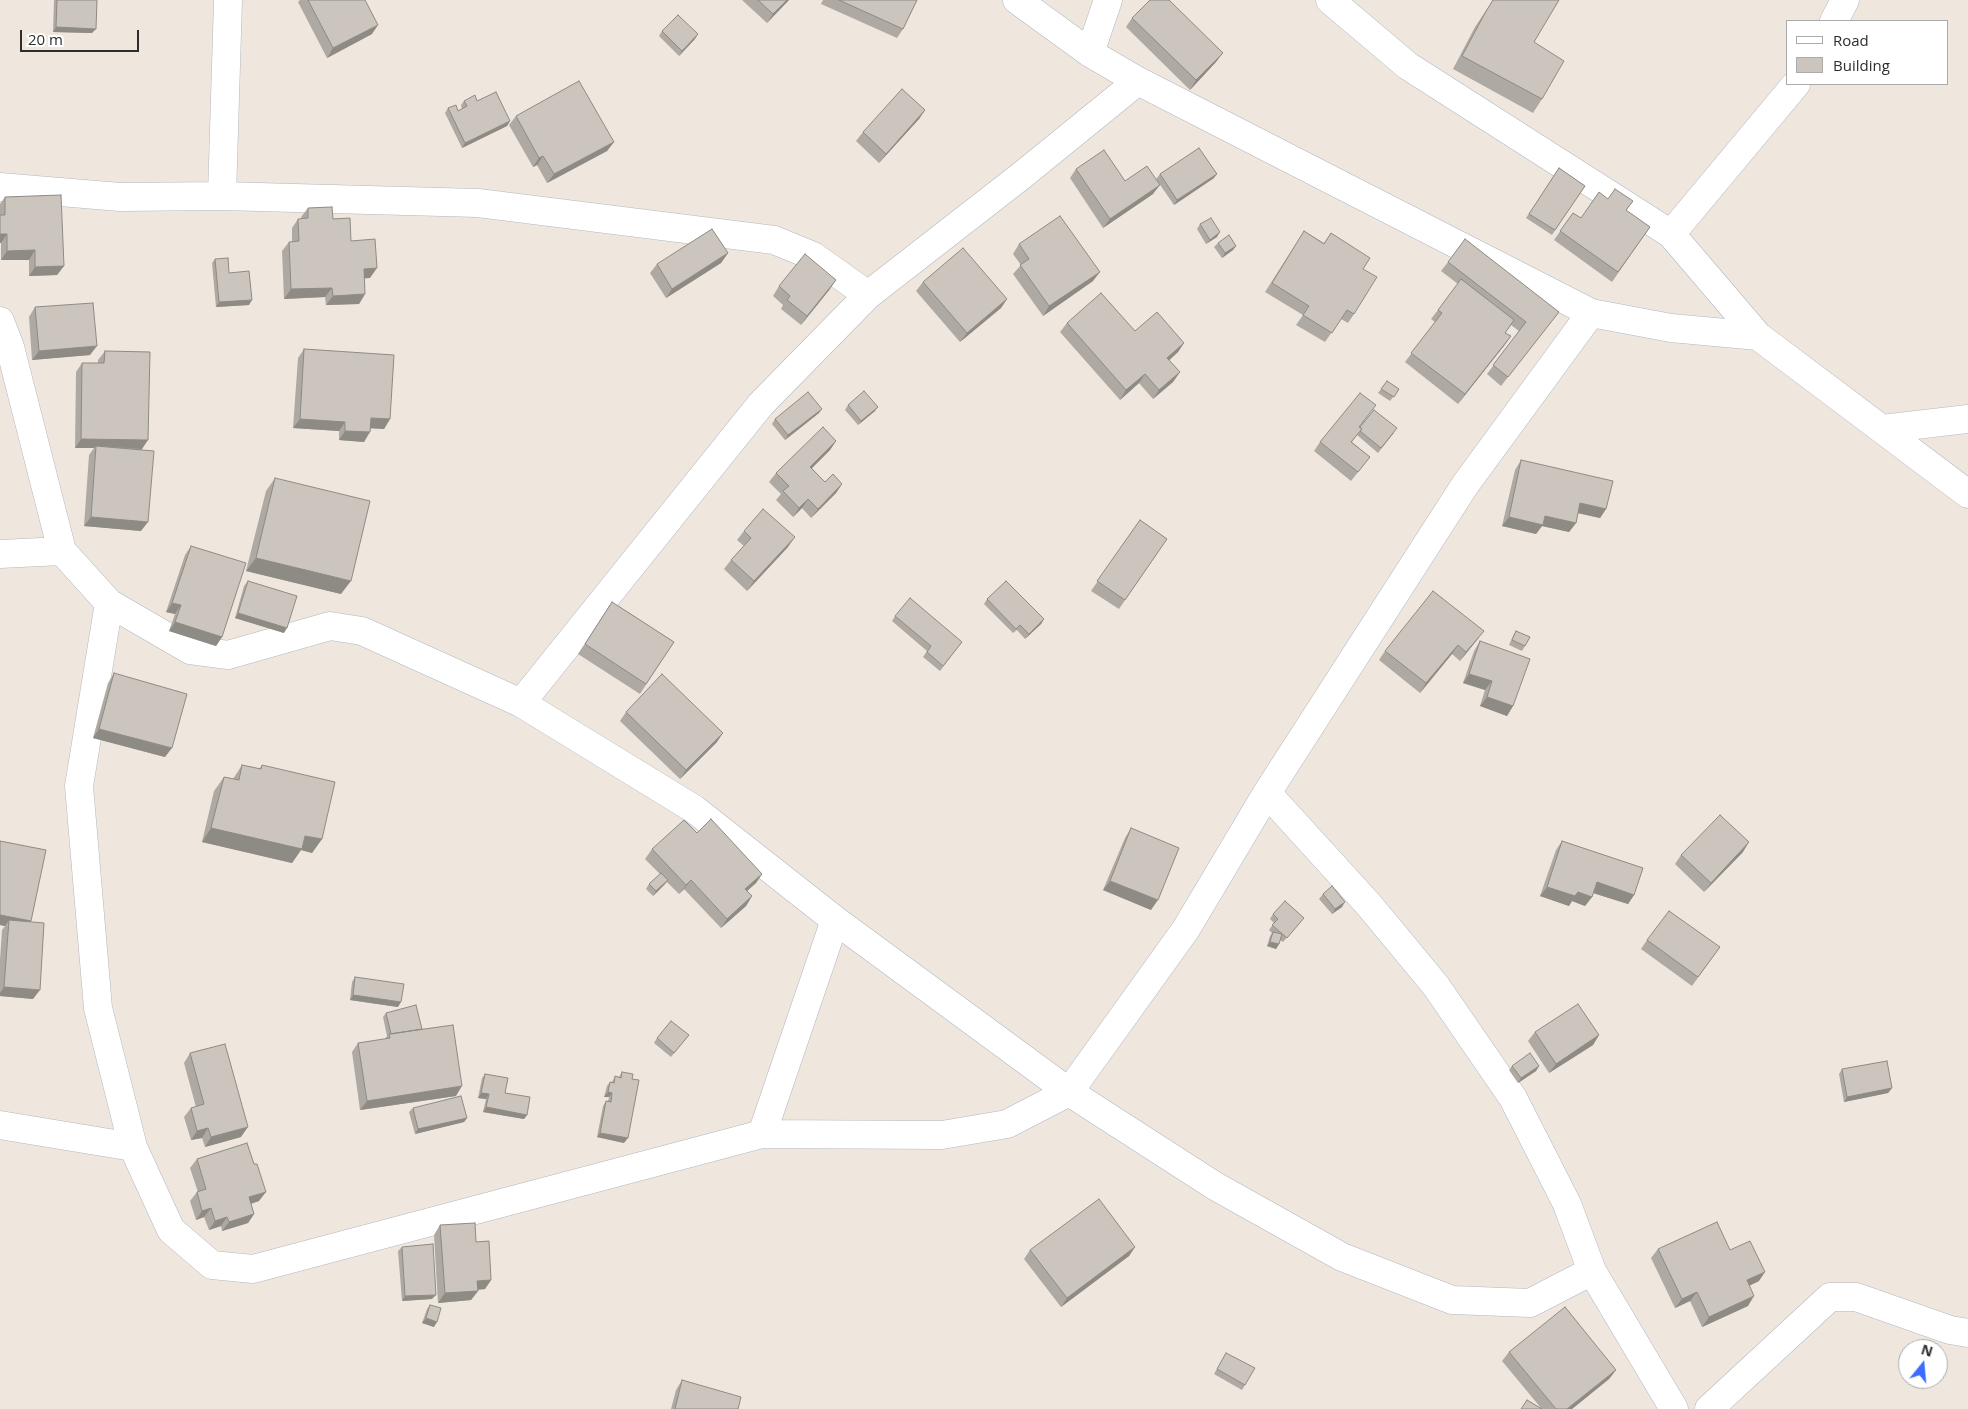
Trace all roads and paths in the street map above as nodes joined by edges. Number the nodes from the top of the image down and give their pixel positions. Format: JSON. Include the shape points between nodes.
{"nodes":[{"id":1,"x":228,"y":0,"type":"edge"},
{"id":2,"x":1017,"y":0,"type":"edge"},
{"id":3,"x":1108,"y":0,"type":"edge"},
{"id":4,"x":1330,"y":0,"type":"edge"},
{"id":5,"x":1845,"y":0,"type":"edge"},
{"id":6,"x":1835,"y":20,"type":"edge"},
{"id":7,"x":1090,"y":53,"type":"junction"},
{"id":8,"x":1138,"y":80,"type":"junction"},
{"id":9,"x":1795,"y":85,"type":"edge"},
{"id":10,"x":0,"y":187,"type":"edge"},
{"id":11,"x":222,"y":196,"type":"junction"},
{"id":12,"x":1671,"y":234,"type":"junction"},
{"id":13,"x":868,"y":295,"type":"junction"},
{"id":14,"x":1591,"y":313,"type":"junction"},
{"id":15,"x":0,"y":321,"type":"edge"},
{"id":16,"x":1758,"y":336,"type":"junction"},
{"id":17,"x":1968,"y":419,"type":"edge"},
{"id":18,"x":1882,"y":429,"type":"junction"},
{"id":19,"x":1968,"y":494,"type":"edge"},
{"id":20,"x":62,"y":551,"type":"junction"},
{"id":21,"x":0,"y":554,"type":"edge"},
{"id":22,"x":109,"y":603,"type":"junction"},
{"id":23,"x":521,"y":703,"type":"junction"},
{"id":24,"x":1267,"y":792,"type":"junction"},
{"id":25,"x":835,"y":920,"type":"junction"},
{"id":26,"x":1069,"y":1092,"type":"junction"},
{"id":27,"x":0,"y":1124,"type":"edge"},
{"id":28,"x":762,"y":1134,"type":"junction"},
{"id":29,"x":133,"y":1147,"type":"junction"},
{"id":30,"x":1592,"y":1272,"type":"junction"},
{"id":31,"x":1968,"y":1333,"type":"edge"},
{"id":32,"x":1674,"y":1409,"type":"edge"},
{"id":33,"x":1709,"y":1409,"type":"edge"}],
"edges":[{"from":1,"to":11,"type":"street"},
{"from":2,"to":7,"type":"street"},
{"from":3,"to":7,"type":"street"},
{"from":4,"to":12,"type":"street","via":[[1408,66]]},
{"from":5,"to":6,"type":"street"},
{"from":7,"to":8,"type":"street"},
{"from":8,"to":13,"type":"street","via":[[1022,176]]},
{"from":8,"to":14,"type":"street"},
{"from":9,"to":12,"type":"street"},
{"from":10,"to":11,"type":"street","via":[[120,197]]},
{"from":11,"to":13,"type":"street","via":[[478,203],[774,240],[813,256]]},
{"from":12,"to":16,"type":"street"},
{"from":13,"to":23,"type":"street","via":[[761,404]]},
{"from":14,"to":16,"type":"street","via":[[1671,328]]},
{"from":14,"to":24,"type":"street","via":[[1465,485]]},
{"from":15,"to":20,"type":"street","via":[[10,347]]},
{"from":16,"to":18,"type":"street"},
{"from":17,"to":18,"type":"street"},
{"from":18,"to":19,"type":"street"},
{"from":20,"to":21,"type":"street"},
{"from":20,"to":22,"type":"street"},
{"from":22,"to":23,"type":"street","via":[[190,650],[228,655],[330,626],[362,631]]},
{"from":22,"to":29,"type":"street","via":[[79,786],[98,1008]]},
{"from":23,"to":25,"type":"street","via":[[694,809]]},
{"from":24,"to":26,"type":"street","via":[[1186,929]]},
{"from":24,"to":30,"type":"street","via":[[1369,905],[1436,986],[1513,1098],[1567,1204]]},
{"from":25,"to":26,"type":"street"},
{"from":25,"to":28,"type":"street"},
{"from":26,"to":28,"type":"street","via":[[1007,1124],[942,1135]]},
{"from":26,"to":30,"type":"street","via":[[1215,1186],[1342,1257],[1452,1300],[1530,1303]]},
{"from":27,"to":29,"type":"street"},
{"from":28,"to":29,"type":"street","via":[[253,1269],[212,1266],[171,1230]]},
{"from":30,"to":32,"type":"street"},
{"from":31,"to":33,"type":"street","via":[[1950,1330],[1856,1297],[1830,1297]]}]}
